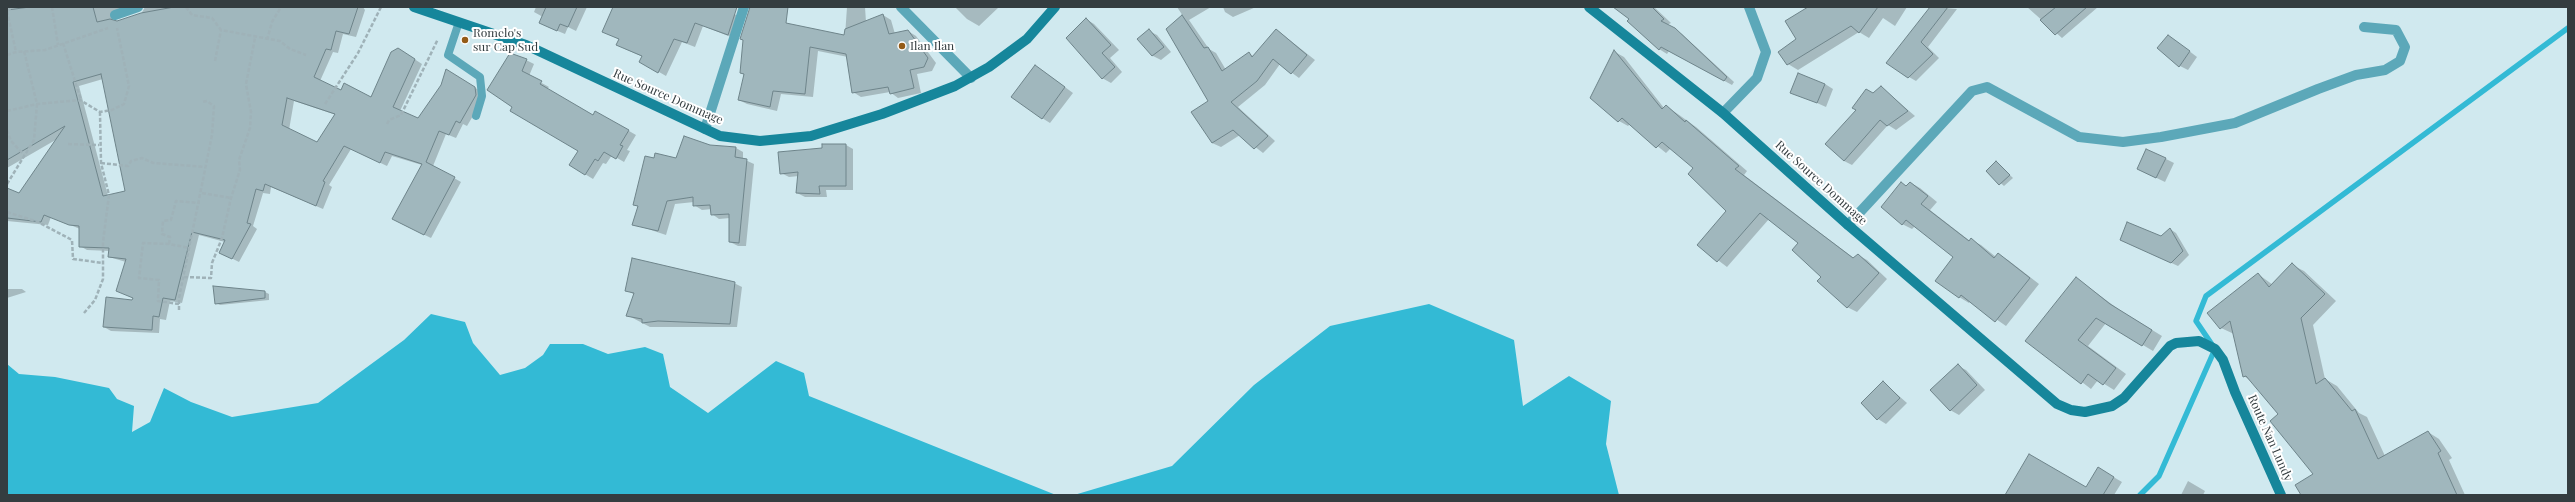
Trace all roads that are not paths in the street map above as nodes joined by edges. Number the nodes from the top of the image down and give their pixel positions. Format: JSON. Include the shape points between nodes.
{"nodes":[{"id":1,"x":138,"y":7,"type":"edge"},
{"id":2,"x":415,"y":7,"type":"edge"},
{"id":3,"x":744,"y":7,"type":"edge"},
{"id":4,"x":901,"y":7,"type":"edge"},
{"id":5,"x":1055,"y":7,"type":"edge"},
{"id":6,"x":1589,"y":7,"type":"edge"},
{"id":7,"x":1749,"y":7,"type":"edge"},
{"id":8,"x":115,"y":15,"type":"dead end"},
{"id":9,"x":459,"y":22,"type":"junction"},
{"id":10,"x":2364,"y":27,"type":"dead end"},
{"id":11,"x":971,"y":78,"type":"junction"},
{"id":12,"x":1723,"y":113,"type":"junction"},
{"id":13,"x":476,"y":116,"type":"dead end"},
{"id":14,"x":705,"y":129,"type":"junction"},
{"id":15,"x":1848,"y":225,"type":"junction"},
{"id":16,"x":2170,"y":346,"type":"joint"},
{"id":17,"x":2281,"y":495,"type":"edge"}],
"edges":[{"from":1,"to":8,"type":"street"},
{"from":2,"to":9,"type":"main road","name":"Rue Source Dommage"},
{"from":3,"to":14,"type":"street"},
{"from":4,"to":11,"type":"street"},
{"from":5,"to":11,"type":"main road","name":"Rue Source Dommage","via":[[1027,39]]},
{"from":6,"to":12,"type":"main road","name":"Rue Source Dommage"},
{"from":7,"to":12,"type":"street","via":[[1766,52],[1757,78]]},
{"from":9,"to":13,"type":"lane","via":[[448,55],[480,77],[482,96]]},
{"from":9,"to":14,"type":"main road","name":"Rue Source Dommage","via":[[526,45]]},
{"from":10,"to":15,"type":"street","via":[[2396,30],[2405,47],[2400,61],[2385,70],[2356,75],[2324,86],[2235,123],[2161,137],[2123,142],[2079,137],[1987,87],[1972,90]]},
{"from":11,"to":14,"type":"main road","name":"Rue Source Dommage","via":[[882,114],[811,136],[760,141],[720,136]]},
{"from":12,"to":15,"type":"main road","name":"Rue Source Dommage"},
{"from":15,"to":16,"type":"main road","name":"Rue Source Dommage","via":[[2032,385],[2057,404],[2071,410],[2099,410],[2124,398]]},
{"from":16,"to":17,"type":"main road","name":"Route Nan Lundy","via":[[2184,340],[2199,340],[2215,349],[2223,360]]}]}
